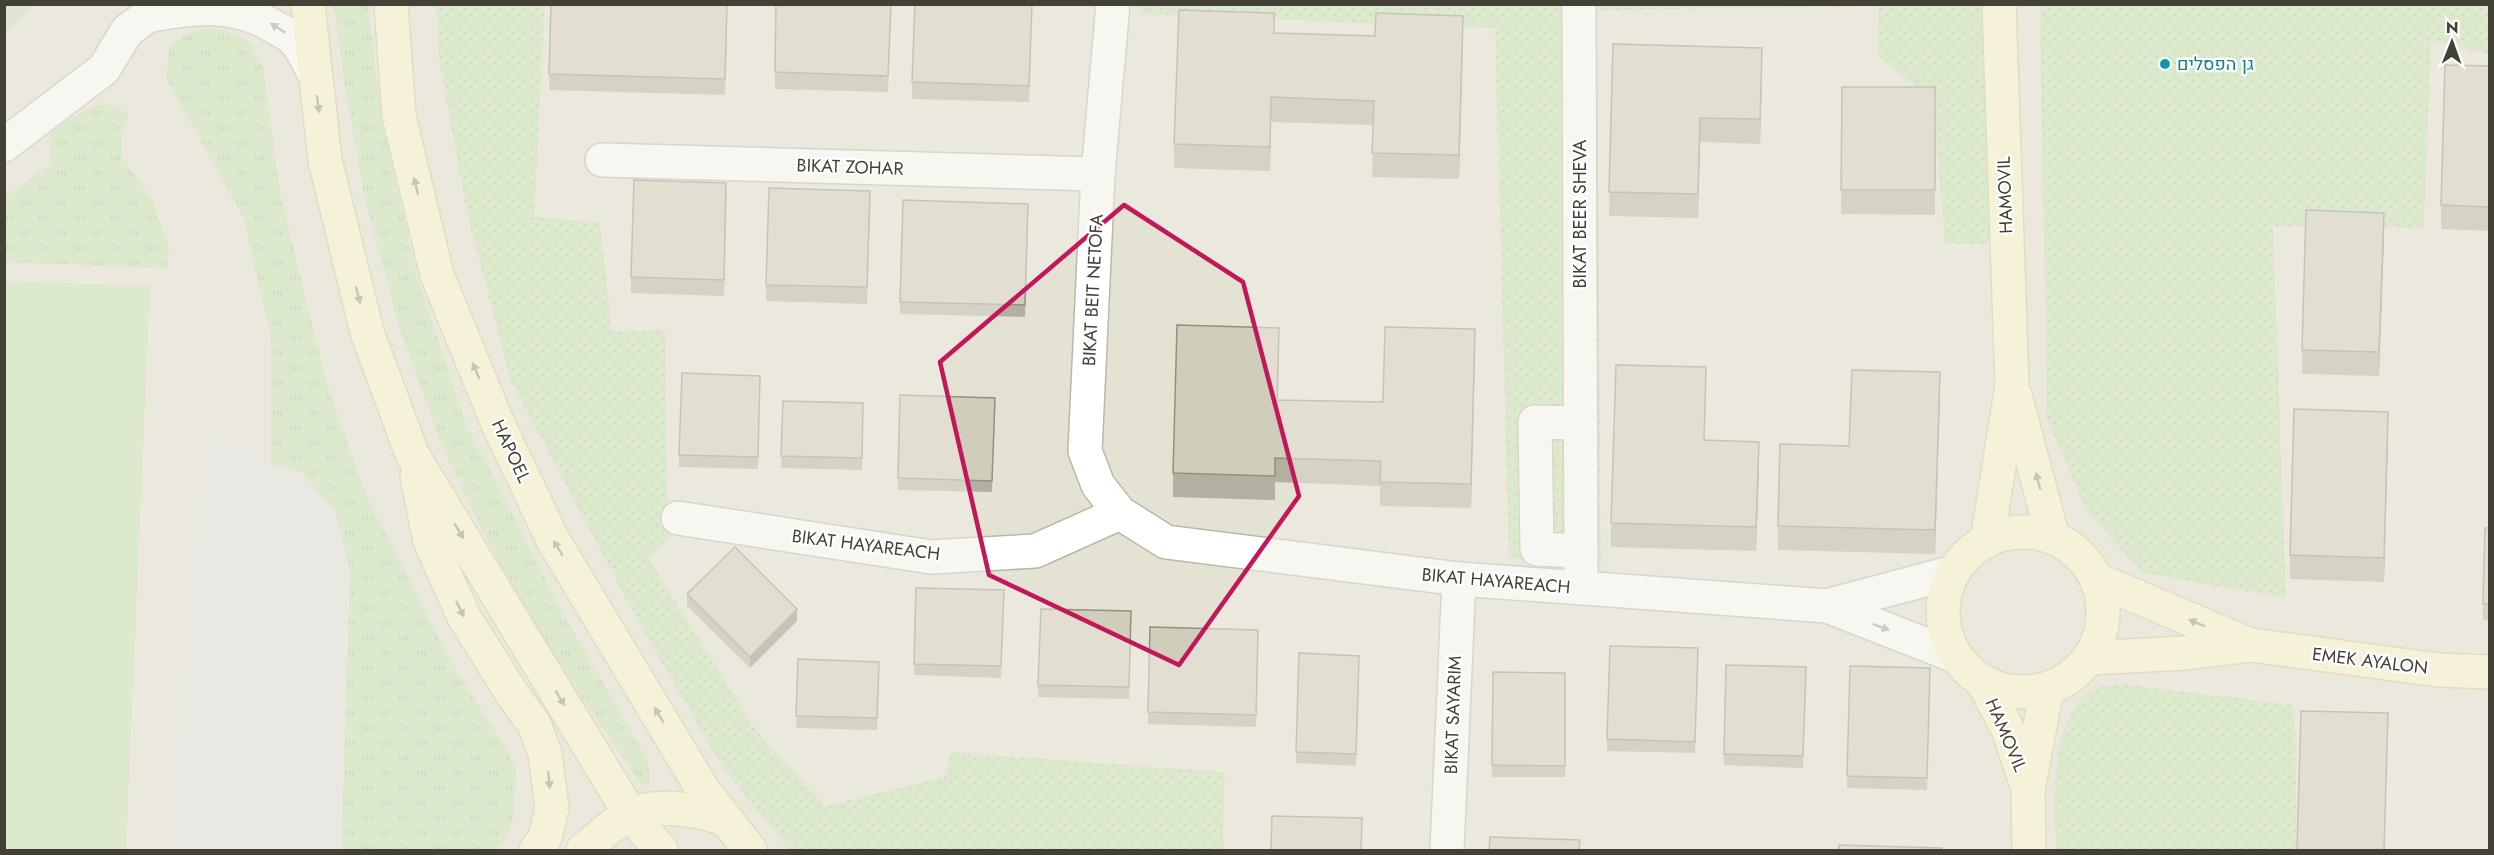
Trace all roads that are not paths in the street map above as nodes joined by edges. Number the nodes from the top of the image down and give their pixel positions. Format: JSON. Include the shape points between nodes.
{"nodes":[{"id":1,"x":308,"y":4,"type":"edge"},
{"id":2,"x":391,"y":4,"type":"edge"},
{"id":3,"x":1113,"y":4,"type":"edge"},
{"id":4,"x":1579,"y":4,"type":"edge"},
{"id":5,"x":1999,"y":4,"type":"edge"},
{"id":6,"x":155,"y":10,"type":"edge"},
{"id":7,"x":314,"y":73,"type":"junction"},
{"id":8,"x":4,"y":145,"type":"edge"},
{"id":9,"x":602,"y":160,"type":"dead end"},
{"id":10,"x":1098,"y":174,"type":"junction"},
{"id":11,"x":2012,"y":385,"type":"junction"},
{"id":12,"x":1580,"y":423,"type":"junction"},
{"id":13,"x":412,"y":454,"type":"junction"},
{"id":14,"x":1120,"y":513,"type":"junction"},
{"id":15,"x":678,"y":518,"type":"dead end"},
{"id":16,"x":2053,"y":538,"type":"junction"},
{"id":17,"x":1987,"y":541,"type":"junction"},
{"id":18,"x":1166,"y":542,"type":"joint"},
{"id":19,"x":1581,"y":551,"type":"junction"},
{"id":20,"x":1954,"y":572,"type":"junction"},
{"id":21,"x":1459,"y":579,"type":"junction"},
{"id":22,"x":2098,"y":580,"type":"junction"},
{"id":23,"x":1581,"y":588,"type":"junction"},
{"id":24,"x":1827,"y":606,"type":"junction"},
{"id":25,"x":2251,"y":645,"type":"junction"},
{"id":26,"x":1955,"y":656,"type":"junction"},
{"id":27,"x":2090,"y":658,"type":"junction"},
{"id":28,"x":2490,"y":672,"type":"edge"},
{"id":29,"x":1983,"y":682,"type":"junction"},
{"id":30,"x":2047,"y":689,"type":"junction"},
{"id":31,"x":676,"y":744,"type":"junction"},
{"id":32,"x":2028,"y":790,"type":"junction"},
{"id":33,"x":683,"y":809,"type":"junction"},
{"id":34,"x":630,"y":814,"type":"junction"},
{"id":35,"x":728,"y":821,"type":"junction"},
{"id":36,"x":537,"y":850,"type":"edge"},
{"id":37,"x":583,"y":850,"type":"edge"},
{"id":38,"x":658,"y":850,"type":"edge"},
{"id":39,"x":750,"y":850,"type":"edge"},
{"id":40,"x":1447,"y":850,"type":"edge"},
{"id":41,"x":2029,"y":850,"type":"edge"}],
"edges":[{"from":1,"to":7,"type":"street"},
{"from":31,"to":2,"type":"street","name":"HAPOEL","one_way":true,"via":[[553,540],[498,424],[437,275],[399,116]]},
{"from":3,"to":10,"type":"street","name":"BIKAT BEIT NETOFA"},
{"from":4,"to":12,"type":"street","name":"BIKAT BEER SHEVA"},
{"from":5,"to":11,"type":"street","name":"HAMOVIL"},
{"from":7,"to":6,"type":"street","one_way":true,"via":[[292,38],[262,18],[235,9]]},
{"from":6,"to":8,"type":"street","via":[[127,31],[104,69]]},
{"from":7,"to":13,"type":"street","one_way":true,"via":[[325,160],[367,332]]},
{"from":9,"to":10,"type":"street","name":"BIKAT ZOHAR"},
{"from":10,"to":14,"type":"street","name":"BIKAT BEIT NETOFA","via":[[1085,451],[1098,485]]},
{"from":16,"to":11,"type":"street","name":"HAMOVIL","one_way":true},
{"from":11,"to":17,"type":"street","name":"HAMOVIL"},
{"from":12,"to":19,"type":"street","name":"BIKAT BEER SHEVA"},
{"from":12,"to":19,"type":"street","via":[[1534,422],[1537,549]]},
{"from":13,"to":34,"type":"street","one_way":true},
{"from":13,"to":36,"type":"street","one_way":true,"via":[[430,541],[439,562],[463,615],[534,724],[545,753],[552,807],[545,838]]},
{"from":14,"to":15,"type":"street","name":"BIKAT HAYAREACH","via":[[1035,551],[931,557]]},
{"from":14,"to":18,"type":"street","name":"BIKAT BEIT NETOFA"},
{"from":16,"to":17,"type":"street","via":[[2031,532],[2008,533]]},
{"from":16,"to":22,"type":"street","via":[[2072,547]]},
{"from":17,"to":20,"type":"street","via":[[1968,554]]},
{"from":18,"to":21,"type":"street","name":"BIKAT HAYAREACH"},
{"from":19,"to":23,"type":"street","name":"BIKAT BEER SHEVA"},
{"from":20,"to":24,"type":"street","name":"BIKAT HAYAREACH"},
{"from":20,"to":26,"type":"street","via":[[1945,592],[1943,614]]},
{"from":21,"to":23,"type":"street","name":"BIKAT HAYAREACH"},
{"from":21,"to":40,"type":"street","name":"BIKAT SAYARIM"},
{"from":25,"to":22,"type":"street","name":"EMEK AYALON","one_way":true},
{"from":22,"to":27,"type":"street","via":[[2104,606],[2102,634]]},
{"from":23,"to":24,"type":"street","name":"BIKAT HAYAREACH"},
{"from":24,"to":26,"type":"street","name":"BIKAT HAYAREACH","one_way":true},
{"from":25,"to":27,"type":"street","name":"EMEK AYALON"},
{"from":25,"to":28,"type":"street","name":"EMEK AYALON","via":[[2438,670]]},
{"from":26,"to":29,"type":"street"},
{"from":27,"to":30,"type":"street","via":[[2071,677]]},
{"from":29,"to":30,"type":"street","via":[[2025,693]]},
{"from":29,"to":32,"type":"street","name":"HAMOVIL","via":[[2008,730]]},
{"from":30,"to":32,"type":"street","name":"HAMOVIL"},
{"from":31,"to":33,"type":"street","via":[[685,784]]},
{"from":31,"to":35,"type":"street","name":"HAPOEL"},
{"from":32,"to":41,"type":"street","name":"HAMOVIL"},
{"from":33,"to":34,"type":"street","via":[[652,807]]},
{"from":33,"to":35,"type":"street"},
{"from":33,"to":38,"type":"street","via":[[674,832]]},
{"from":34,"to":37,"type":"street"},
{"from":34,"to":38,"type":"street"},
{"from":35,"to":39,"type":"street","name":"HAPOEL"}]}
